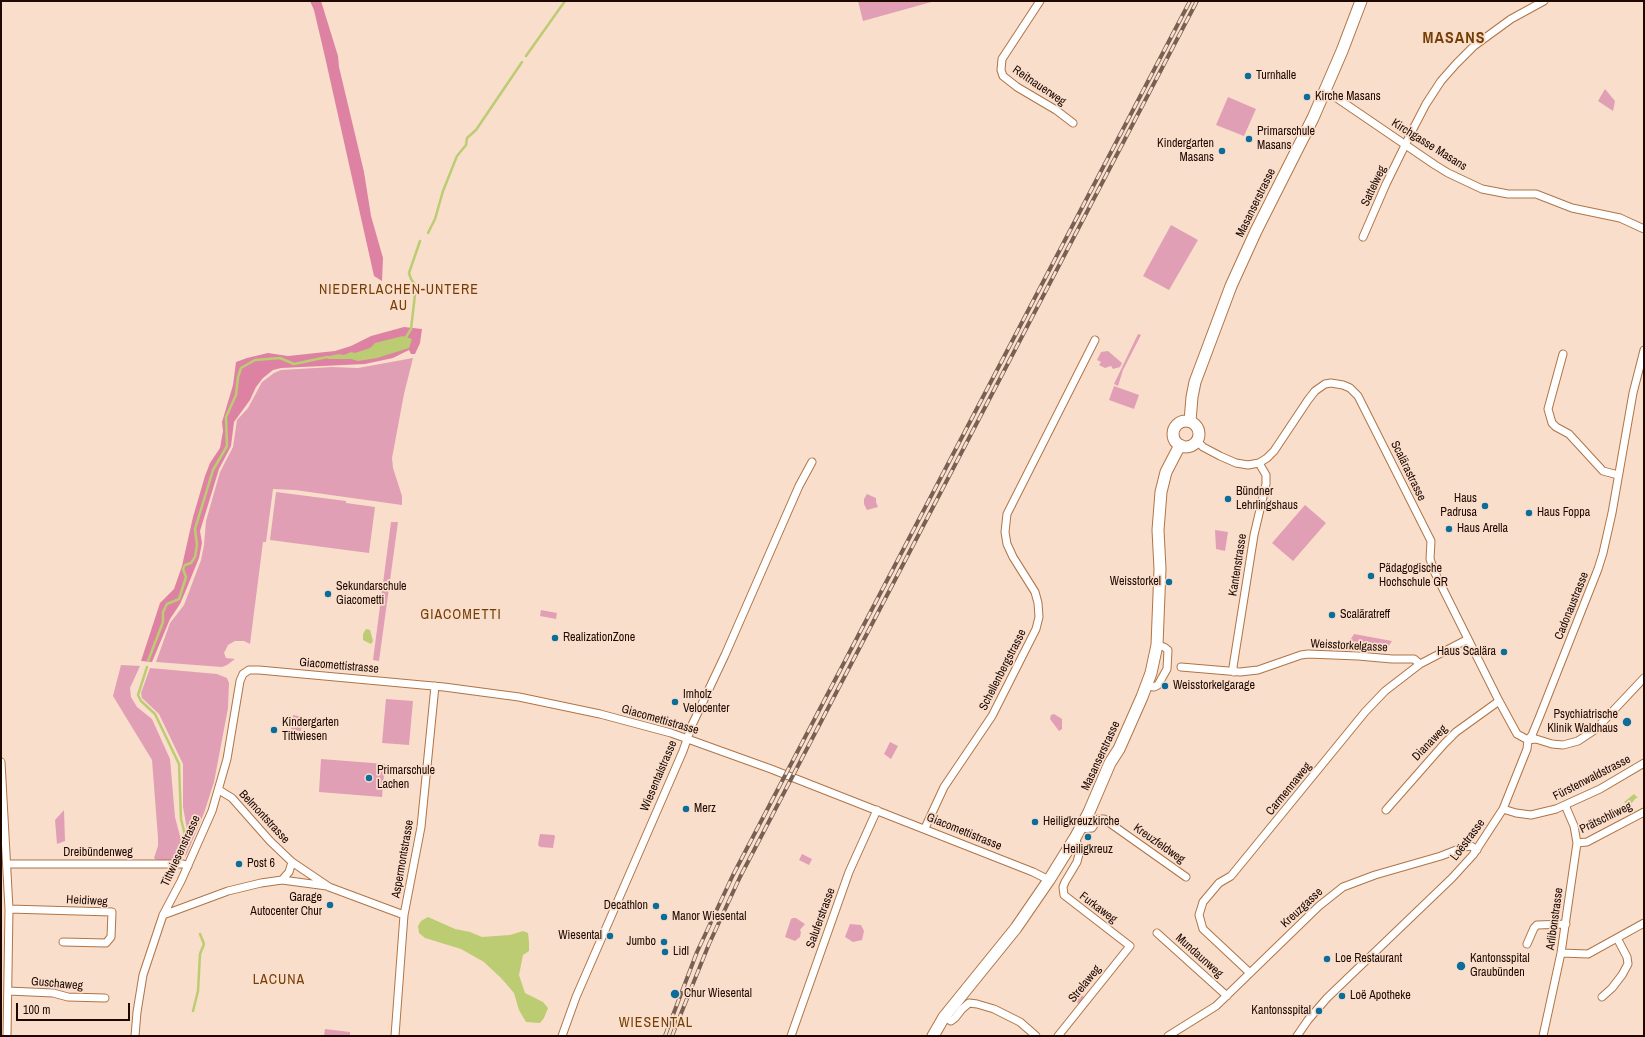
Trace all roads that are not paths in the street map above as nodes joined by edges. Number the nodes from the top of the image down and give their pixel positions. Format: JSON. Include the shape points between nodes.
{"nodes":[{"id":1,"x":1040,"y":1,"type":"edge"},
{"id":2,"x":1361,"y":1,"type":"edge"},
{"id":3,"x":1544,"y":1,"type":"edge"},
{"id":4,"x":1325,"y":90,"type":"junction"},
{"id":5,"x":1073,"y":123,"type":"dead end"},
{"id":6,"x":1406,"y":145,"type":"junction"},
{"id":7,"x":1644,"y":229,"type":"edge"},
{"id":8,"x":1363,"y":237,"type":"dead end"},
{"id":9,"x":1095,"y":340,"type":"dead end"},
{"id":10,"x":1644,"y":350,"type":"edge"},
{"id":11,"x":1563,"y":354,"type":"dead end"},
{"id":12,"x":1190,"y":421,"type":"junction"},
{"id":13,"x":1197,"y":441,"type":"junction"},
{"id":14,"x":1180,"y":445,"type":"junction"},
{"id":15,"x":812,"y":462,"type":"dead end"},
{"id":16,"x":1260,"y":463,"type":"junction"},
{"id":17,"x":1618,"y":475,"type":"junction"},
{"id":18,"x":1468,"y":639,"type":"junction"},
{"id":19,"x":1420,"y":664,"type":"junction"},
{"id":20,"x":1181,"y":667,"type":"dead end"},
{"id":21,"x":1234,"y":672,"type":"junction"},
{"id":22,"x":243,"y":674,"type":"joint"},
{"id":23,"x":1644,"y":678,"type":"edge"},
{"id":24,"x":435,"y":686,"type":"junction"},
{"id":25,"x":1499,"y":701,"type":"junction"},
{"id":26,"x":687,"y":739,"type":"junction"},
{"id":27,"x":1528,"y":740,"type":"junction"},
{"id":28,"x":1,"y":762,"type":"edge"},
{"id":29,"x":1644,"y":763,"type":"edge"},
{"id":30,"x":1,"y":765,"type":"edge"},
{"id":31,"x":219,"y":790,"type":"junction"},
{"id":32,"x":1565,"y":805,"type":"junction"},
{"id":33,"x":1503,"y":809,"type":"junction"},
{"id":34,"x":877,"y":810,"type":"junction"},
{"id":35,"x":1386,"y":810,"type":"dead end"},
{"id":36,"x":1644,"y":812,"type":"edge"},
{"id":37,"x":925,"y":828,"type":"junction"},
{"id":38,"x":1078,"y":834,"type":"junction"},
{"id":39,"x":1577,"y":843,"type":"junction"},
{"id":40,"x":1477,"y":850,"type":"junction"},
{"id":41,"x":292,"y":862,"type":"junction"},
{"id":42,"x":8,"y":864,"type":"junction"},
{"id":43,"x":188,"y":866,"type":"junction"},
{"id":44,"x":1186,"y":877,"type":"dead end"},
{"id":45,"x":282,"y":880,"type":"junction"},
{"id":46,"x":1049,"y":880,"type":"junction"},
{"id":47,"x":4,"y":884,"type":"edge"},
{"id":48,"x":329,"y":887,"type":"junction"},
{"id":49,"x":9,"y":909,"type":"junction"},
{"id":50,"x":404,"y":915,"type":"junction"},
{"id":51,"x":163,"y":916,"type":"junction"},
{"id":52,"x":1644,"y":923,"type":"edge"},
{"id":53,"x":1566,"y":924,"type":"junction"},
{"id":54,"x":1157,"y":933,"type":"dead end"},
{"id":55,"x":1617,"y":938,"type":"junction"},
{"id":56,"x":63,"y":942,"type":"dead end"},
{"id":57,"x":1,"y":944,"type":"edge"},
{"id":58,"x":9,"y":944,"type":"junction"},
{"id":59,"x":1527,"y":944,"type":"dead end"},
{"id":60,"x":1130,"y":946,"type":"joint"},
{"id":61,"x":1561,"y":953,"type":"junction"},
{"id":62,"x":1250,"y":973,"type":"junction"},
{"id":63,"x":8,"y":991,"type":"junction"},
{"id":64,"x":1227,"y":996,"type":"junction"},
{"id":65,"x":1602,"y":997,"type":"dead end"},
{"id":66,"x":105,"y":998,"type":"dead end"},
{"id":67,"x":944,"y":1017,"type":"junction"},
{"id":68,"x":7,"y":1036,"type":"edge"},
{"id":69,"x":135,"y":1036,"type":"edge"},
{"id":70,"x":395,"y":1036,"type":"edge"},
{"id":71,"x":562,"y":1036,"type":"edge"},
{"id":72,"x":791,"y":1036,"type":"edge"},
{"id":73,"x":933,"y":1036,"type":"edge"},
{"id":74,"x":1036,"y":1036,"type":"edge"},
{"id":75,"x":1058,"y":1036,"type":"edge"},
{"id":76,"x":1168,"y":1036,"type":"edge"},
{"id":77,"x":1297,"y":1036,"type":"edge"},
{"id":78,"x":1543,"y":1036,"type":"edge"}],
"edges":[{"from":1,"to":5,"type":"street","name":"Reitnauerweg","via":[[1002,59],[1001,70],[1003,76],[1017,87]]},
{"from":2,"to":4,"type":"main road","name":"Masanserstrasse"},
{"from":3,"to":6,"type":"street","name":"Sattelweg","via":[[1496,29],[1456,64],[1426,104]]},
{"from":4,"to":6,"type":"street","name":"Kirchgasse Masans"},
{"from":4,"to":12,"type":"main road","name":"Masanserstrasse","via":[[1231,286],[1195,382]]},
{"from":6,"to":7,"type":"street","name":"Kirchgasse Masans","via":[[1448,173],[1482,189],[1504,194],[1536,194],[1572,208],[1620,218]]},
{"from":6,"to":8,"type":"street","name":"Sattelweg"},
{"from":9,"to":37,"type":"street","name":"Schellenbergstrasse","via":[[1007,514],[1005,532],[1008,544],[1013,557],[1035,592],[1038,603],[1039,617],[1036,629],[992,716],[944,787]]},
{"from":10,"to":17,"type":"street","name":"Cadonaustrasse","via":[[1633,393]]},
{"from":11,"to":17,"type":"street","via":[[1548,409],[1552,422],[1569,434],[1603,471]]},
{"from":12,"to":13,"type":"main road","via":[[1199,429]]},
{"from":12,"to":14,"type":"main road","via":[[1182,421],[1175,427],[1174,439]]},
{"from":13,"to":14,"type":"main road","via":[[1191,446]]},
{"from":13,"to":16,"type":"street","via":[[1203,447],[1236,463]]},
{"from":14,"to":38,"type":"main road","name":"Masanserstrasse","via":[[1166,472],[1160,492],[1157,645],[1146,686]]},
{"from":15,"to":26,"type":"street","name":"Wiesentalstrasse"},
{"from":16,"to":18,"type":"street","name":"Scalärastrasse","via":[[1274,451],[1308,400],[1320,387],[1337,383],[1355,392],[1431,541],[1430,559]]},
{"from":16,"to":21,"type":"street","name":"Kantenstrasse","via":[[1266,475],[1266,484],[1254,535]]},
{"from":17,"to":27,"type":"street","name":"Cadonaustrasse","via":[[1598,569]]},
{"from":18,"to":19,"type":"street","name":"Carmennaweg"},
{"from":18,"to":25,"type":"street","name":"Scalärastrasse"},
{"from":19,"to":21,"type":"street","name":"Weisstorkelgasse","via":[[1414,659],[1308,654],[1258,670]]},
{"from":19,"to":62,"type":"street","name":"Carmennaweg","via":[[1385,691],[1365,712],[1232,876],[1219,883],[1203,902],[1199,915],[1203,929]]},
{"from":20,"to":21,"type":"street","name":"Weisstorkelgasse"},
{"from":22,"to":24,"type":"street","name":"Giacomettistrasse","via":[[253,669]]},
{"from":22,"to":31,"type":"street","name":"Tittwiesenstrasse","via":[[239,682],[227,759]]},
{"from":23,"to":27,"type":"street","via":[[1596,729],[1578,741],[1563,745],[1536,739]]},
{"from":24,"to":26,"type":"street","name":"Giacomettistrasse","via":[[553,703]]},
{"from":24,"to":50,"type":"street","name":"Aspermontstrasse","via":[[421,827]]},
{"from":25,"to":27,"type":"street","name":"Scalärastrasse","via":[[1513,730]]},
{"from":25,"to":35,"type":"street","name":"Dianaweg","via":[[1456,732]]},
{"from":26,"to":34,"type":"street","name":"Giacomettistrasse"},
{"from":26,"to":71,"type":"street","name":"Wiesentalstrasse","via":[[576,997]]},
{"from":27,"to":33,"type":"street","name":"Loëstrasse","via":[[1527,749]]},
{"from":28,"to":30,"type":"street"},
{"from":29,"to":32,"type":"street","name":"Fürstenwaldstrasse","via":[[1600,789]]},
{"from":30,"to":42,"type":"street"},
{"from":31,"to":41,"type":"street","name":"Belmontstrasse","via":[[232,798]]},
{"from":31,"to":43,"type":"street","name":"Tittwiesenstrasse"},
{"from":32,"to":33,"type":"street","name":"Fürstenwaldstrasse","via":[[1531,815]]},
{"from":32,"to":39,"type":"street","name":"Arlibonstrasse","via":[[1574,826]]},
{"from":33,"to":40,"type":"street","name":"Loëstrasse"},
{"from":34,"to":37,"type":"street","name":"Giacomettistrasse"},
{"from":34,"to":72,"type":"street","name":"Saluferstrasse","via":[[849,872]]},
{"from":36,"to":39,"type":"street","name":"Prätschliweg","via":[[1587,842]]},
{"from":37,"to":46,"type":"street","name":"Giacomettistrasse"},
{"from":38,"to":44,"type":"street","name":"Kreuzfeldweg","via":[[1092,828],[1098,819],[1104,819]]},
{"from":38,"to":46,"type":"main road","name":"Masanserstrasse"},
{"from":38,"to":60,"type":"street","name":"Furkaweg","via":[[1080,850],[1077,862],[1063,887],[1064,895]]},
{"from":39,"to":53,"type":"street","name":"Arlibonstrasse"},
{"from":40,"to":62,"type":"street","name":"Kreuzgasse","via":[[1471,846],[1464,846],[1441,856],[1343,887],[1319,906]]},
{"from":40,"to":77,"type":"street","name":"Loëstrasse","via":[[1452,878],[1327,998]]},
{"from":41,"to":45,"type":"street","via":[[289,872]]},
{"from":41,"to":48,"type":"street","name":"Belmontstrasse"},
{"from":42,"to":43,"type":"street","name":"Dreibündenweg"},
{"from":42,"to":47,"type":"street"},
{"from":43,"to":51,"type":"street","name":"Tittwiesenstrasse"},
{"from":45,"to":48,"type":"street","name":"Belmontstrasse"},
{"from":45,"to":51,"type":"street","name":"Belmontstrasse","via":[[228,891]]},
{"from":46,"to":67,"type":"main road","name":"Masanserstrasse","via":[[1016,928]]},
{"from":47,"to":49,"type":"street"},
{"from":48,"to":50,"type":"street","name":"Belmontstrasse"},
{"from":49,"to":56,"type":"street","name":"Heidiweg","via":[[112,912],[111,937],[106,943]]},
{"from":49,"to":58,"type":"street"},
{"from":50,"to":70,"type":"street","name":"Aspermontstrasse"},
{"from":51,"to":69,"type":"street","name":"Tittwiesenstrasse","via":[[143,975]]},
{"from":52,"to":55,"type":"street"},
{"from":53,"to":59,"type":"street","via":[[1537,925]]},
{"from":53,"to":61,"type":"street","name":"Arlibonstrasse"},
{"from":54,"to":64,"type":"street","name":"Mundaunweg"},
{"from":55,"to":61,"type":"street","via":[[1588,954]]},
{"from":55,"to":65,"type":"street","via":[[1628,964]]},
{"from":57,"to":58,"type":"street"},
{"from":58,"to":63,"type":"street"},
{"from":60,"to":75,"type":"street","name":"Strelaweg"},
{"from":61,"to":78,"type":"street","name":"Arlibonstrasse"},
{"from":62,"to":64,"type":"street","name":"Kreuzgasse"},
{"from":63,"to":66,"type":"street","name":"Guschaweg","via":[[53,992],[68,997]]},
{"from":63,"to":68,"type":"street"},
{"from":64,"to":76,"type":"street","name":"Kreuzgasse","via":[[1205,1014]]},
{"from":67,"to":73,"type":"main road","name":"Masanserstrasse"},
{"from":67,"to":74,"type":"street","via":[[951,1021],[962,1009],[970,1004],[977,1004],[1020,1022]]}]}
